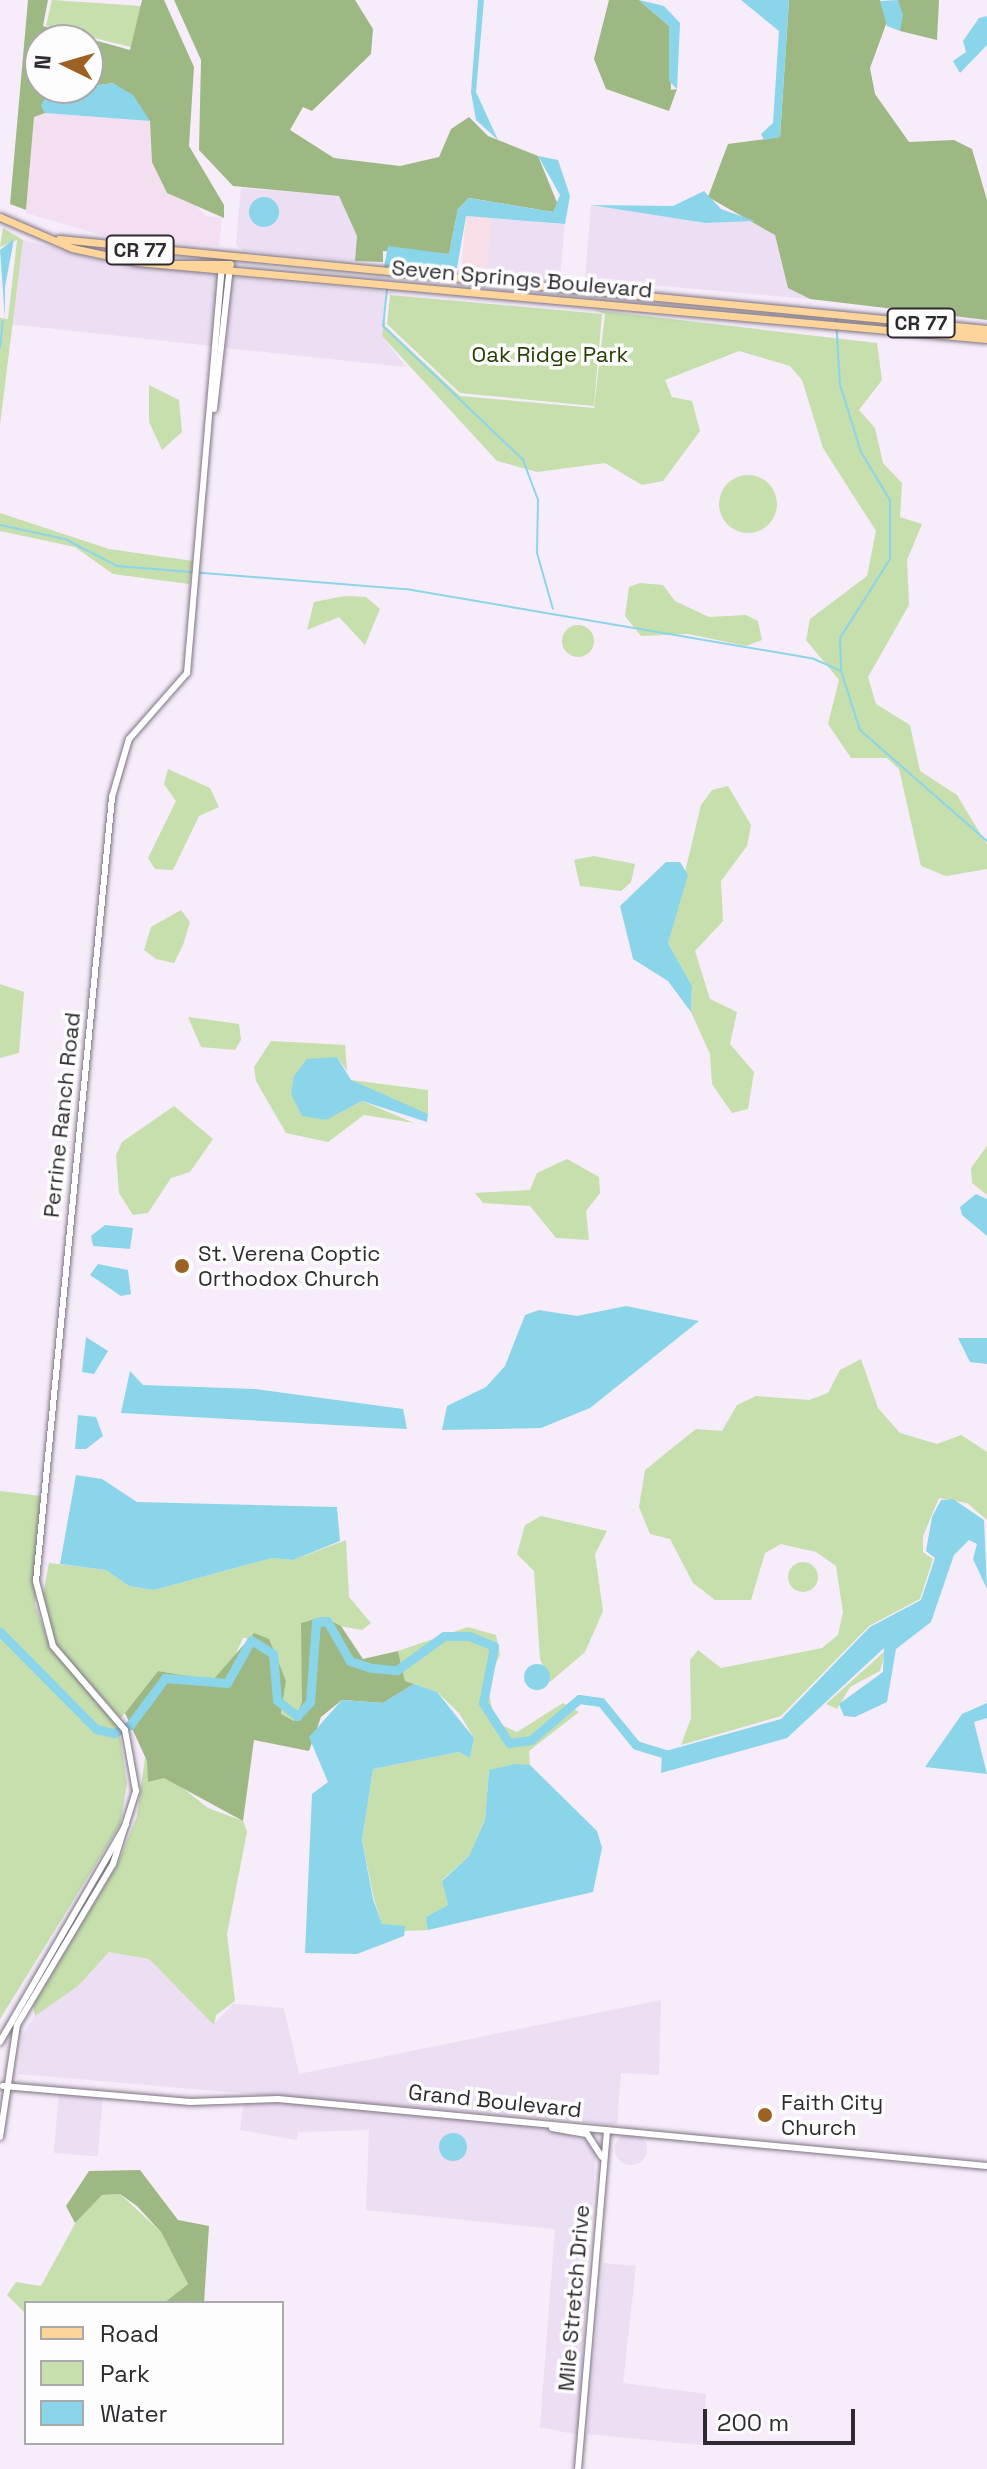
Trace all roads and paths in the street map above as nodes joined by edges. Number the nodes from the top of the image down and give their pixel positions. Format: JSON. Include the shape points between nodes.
{"nodes":[{"id":1,"x":0,"y":217,"type":"edge"},
{"id":2,"x":57,"y":239,"type":"junction"},
{"id":3,"x":226,"y":264,"type":"junction"},
{"id":4,"x":378,"y":274,"type":"junction"},
{"id":5,"x":355,"y":282,"type":"junction"},
{"id":6,"x":755,"y":308,"type":"junction"},
{"id":7,"x":713,"y":315,"type":"junction"},
{"id":8,"x":833,"y":315,"type":"junction"},
{"id":9,"x":753,"y":318,"type":"junction"},
{"id":10,"x":879,"y":330,"type":"junction"},
{"id":11,"x":987,"y":334,"type":"edge"},
{"id":12,"x":130,"y":1819,"type":"junction"},
{"id":13,"x":0,"y":2042,"type":"edge"},
{"id":14,"x":2,"y":2086,"type":"edge"},
{"id":15,"x":541,"y":2124,"type":"junction"},
{"id":16,"x":607,"y":2130,"type":"junction"},
{"id":17,"x":0,"y":2137,"type":"edge"},
{"id":18,"x":603,"y":2165,"type":"junction"},
{"id":19,"x":987,"y":2166,"type":"edge"},
{"id":20,"x":578,"y":2469,"type":"edge"}],
"edges":[{"from":1,"to":2,"type":"main road","name":"Seven Springs Boulevard","number":"CR 77"},
{"from":2,"to":3,"type":"main road","name":"Seven Springs Boulevard","number":"CR 77"},
{"from":2,"to":3,"type":"main road","name":"Seven Springs Boulevard","number":"CR 77","via":[[158,265]]},
{"from":3,"to":4,"type":"main road","name":"Seven Springs Boulevard","number":"CR 77"},
{"from":3,"to":5,"type":"main road","name":"Seven Springs Boulevard","number":"CR 77"},
{"from":3,"to":12,"type":"street","name":"Perrine Ranch Road","via":[[187,673],[129,739],[117,766],[36,1581],[53,1646],[118,1718],[130,1742],[136,1791]]},
{"from":4,"to":5,"type":"main road"},
{"from":4,"to":6,"type":"main road","name":"Seven Springs Boulevard","number":"CR 77"},
{"from":5,"to":7,"type":"main road","name":"Seven Springs Boulevard","number":"CR 77"},
{"from":6,"to":7,"type":"main road"},
{"from":6,"to":8,"type":"main road","name":"Seven Springs Boulevard","number":"CR 77"},
{"from":7,"to":9,"type":"main road","name":"Seven Springs Boulevard","number":"CR 77"},
{"from":8,"to":9,"type":"main road"},
{"from":8,"to":11,"type":"main road","name":"Seven Springs Boulevard","number":"CR 77"},
{"from":9,"to":10,"type":"main road","name":"Seven Springs Boulevard","number":"CR 77"},
{"from":10,"to":11,"type":"main road","name":"Seven Springs Boulevard","number":"CR 77"},
{"from":10,"to":11,"type":"main road"},
{"from":12,"to":13,"type":"street","name":"Perrine Ranch Road"},
{"from":12,"to":14,"type":"street","name":"Perrine Ranch Road","via":[[113,1864],[17,2025]]},
{"from":14,"to":15,"type":"street","name":"Grand Boulevard","via":[[190,2102],[269,2098]]},
{"from":14,"to":17,"type":"street","name":"Perrine Ranch Road"},
{"from":15,"to":16,"type":"street","name":"Grand Boulevard"},
{"from":15,"to":18,"type":"street","via":[[591,2136]]},
{"from":16,"to":18,"type":"street","name":"Mile Stretch Drive"},
{"from":16,"to":19,"type":"street","name":"Grand Boulevard"},
{"from":18,"to":20,"type":"street","name":"Mile Stretch Drive"}]}
